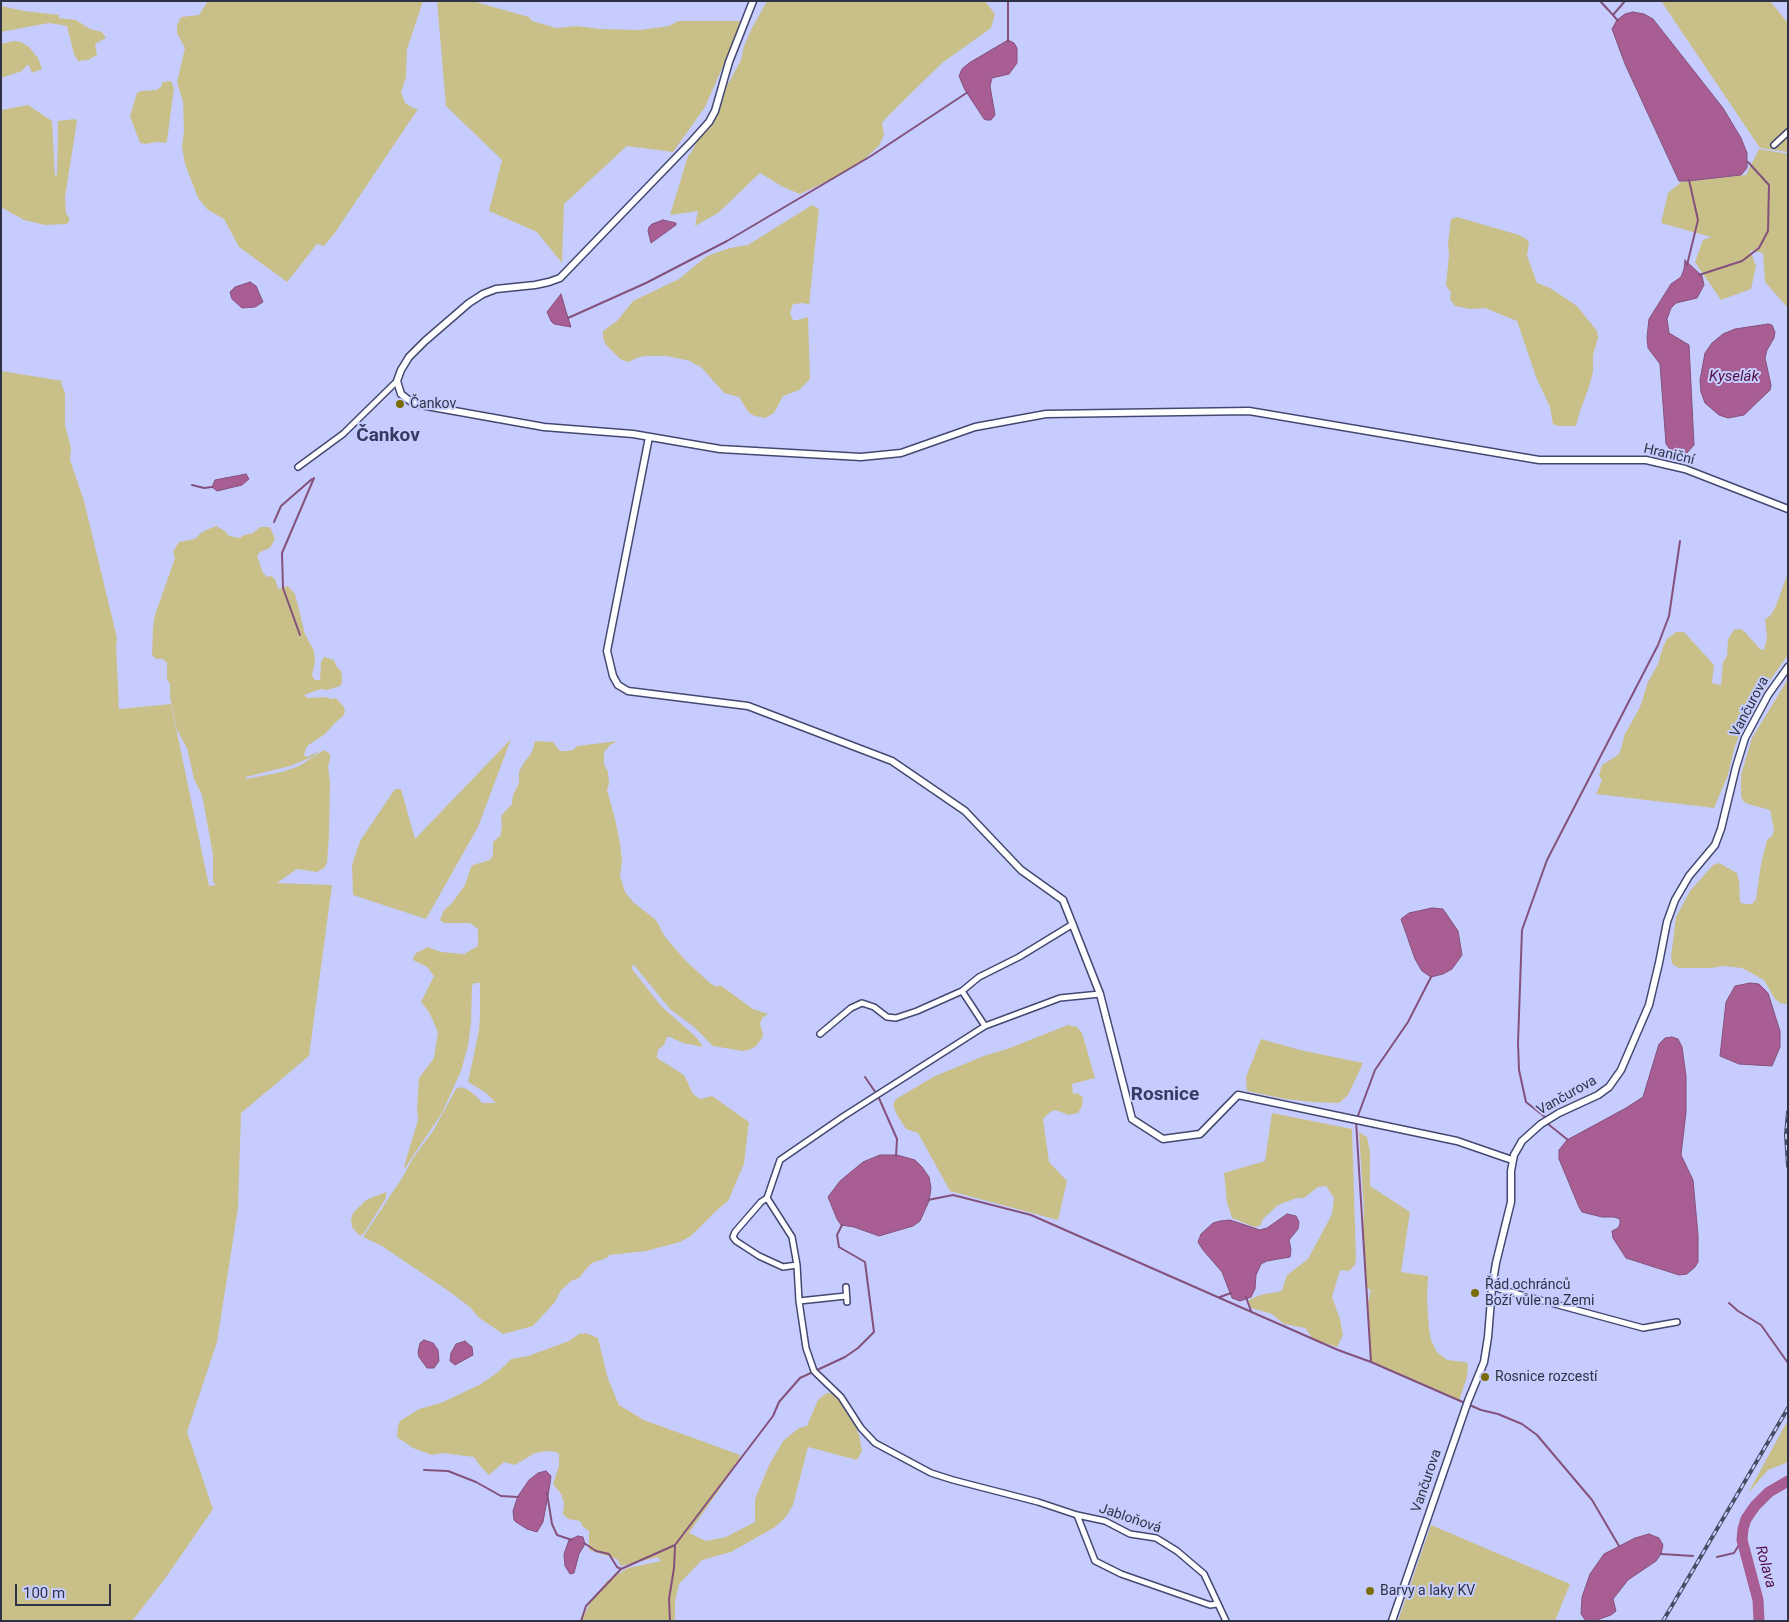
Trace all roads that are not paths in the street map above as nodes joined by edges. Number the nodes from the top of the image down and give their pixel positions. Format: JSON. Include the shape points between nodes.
{"nodes":[{"id":1,"x":753,"y":1,"type":"edge"},
{"id":2,"x":1788,"y":132,"type":"edge"},
{"id":3,"x":1774,"y":145,"type":"dead end"},
{"id":4,"x":397,"y":380,"type":"junction"},
{"id":5,"x":648,"y":437,"type":"junction"},
{"id":6,"x":298,"y":467,"type":"dead end"},
{"id":7,"x":1788,"y":509,"type":"edge"},
{"id":8,"x":1788,"y":667,"type":"edge"},
{"id":9,"x":1073,"y":924,"type":"junction"},
{"id":10,"x":962,"y":991,"type":"junction"},
{"id":11,"x":1100,"y":994,"type":"junction"},
{"id":12,"x":985,"y":1026,"type":"junction"},
{"id":13,"x":820,"y":1034,"type":"dead end"},
{"id":14,"x":1512,"y":1160,"type":"junction"},
{"id":15,"x":767,"y":1198,"type":"junction"},
{"id":16,"x":797,"y":1265,"type":"junction"},
{"id":17,"x":1492,"y":1287,"type":"junction"},
{"id":18,"x":846,"y":1288,"type":"dead end"},
{"id":19,"x":846,"y":1296,"type":"junction"},
{"id":20,"x":798,"y":1301,"type":"junction"},
{"id":21,"x":847,"y":1302,"type":"dead end"},
{"id":22,"x":1678,"y":1322,"type":"dead end"},
{"id":23,"x":1078,"y":1515,"type":"junction"},
{"id":24,"x":1217,"y":1604,"type":"junction"},
{"id":25,"x":1226,"y":1621,"type":"edge"},
{"id":26,"x":1392,"y":1621,"type":"edge"}],
"edges":[{"from":1,"to":4,"type":"street","via":[[729,62],[715,111],[692,141],[560,278],[483,294],[409,357]]},
{"from":2,"to":3,"type":"street"},
{"from":4,"to":5,"type":"street","name":"Hraniční","via":[[402,394],[421,405],[544,427]]},
{"from":4,"to":6,"type":"street","via":[[343,434]]},
{"from":5,"to":7,"type":"street","name":"Hraniční","via":[[720,449],[862,457],[901,454],[975,427],[1046,414],[1249,411],[1539,460],[1646,460],[1685,470]]},
{"from":5,"to":9,"type":"street","via":[[607,651],[612,676],[618,684],[628,691],[748,706],[892,761],[966,811],[1021,870],[1063,900]]},
{"from":8,"to":14,"type":"street","name":"Vančurova","via":[[1768,695],[1745,738],[1718,840],[1684,882],[1673,905],[1649,1004],[1621,1070],[1609,1087],[1598,1095],[1559,1113],[1532,1131],[1519,1145]]},
{"from":9,"to":10,"type":"street","via":[[979,977]]},
{"from":9,"to":11,"type":"street"},
{"from":10,"to":12,"type":"street"},
{"from":10,"to":13,"type":"street","via":[[896,1018],[887,1017],[874,1007],[862,1004],[851,1008]]},
{"from":11,"to":12,"type":"street","via":[[1060,998]]},
{"from":11,"to":14,"type":"street","via":[[1132,1119],[1163,1139],[1200,1134],[1238,1095],[1457,1141]]},
{"from":12,"to":15,"type":"street","via":[[780,1160]]},
{"from":14,"to":17,"type":"street","name":"Vančurova","via":[[1512,1202]]},
{"from":15,"to":16,"type":"street","name":"Jabloňová","via":[[792,1237]]},
{"from":15,"to":16,"type":"street","via":[[733,1237],[782,1267]]},
{"from":16,"to":20,"type":"street","name":"Jabloňová"},
{"from":17,"to":22,"type":"street","via":[[1643,1328]]},
{"from":17,"to":26,"type":"street","name":"Vančurova","via":[[1484,1362],[1464,1410]]},
{"from":18,"to":19,"type":"street"},
{"from":19,"to":20,"type":"street"},
{"from":19,"to":21,"type":"street"},
{"from":20,"to":23,"type":"street","name":"Jabloňová","via":[[806,1348],[814,1371],[841,1397],[860,1428],[875,1443],[931,1473]]},
{"from":23,"to":24,"type":"street","name":"Jabloňová","via":[[1105,1521],[1130,1534],[1156,1538],[1177,1551],[1204,1574]]},
{"from":23,"to":24,"type":"street","via":[[1095,1562],[1210,1605]]},
{"from":24,"to":25,"type":"street","name":"Jabloňová"}]}
